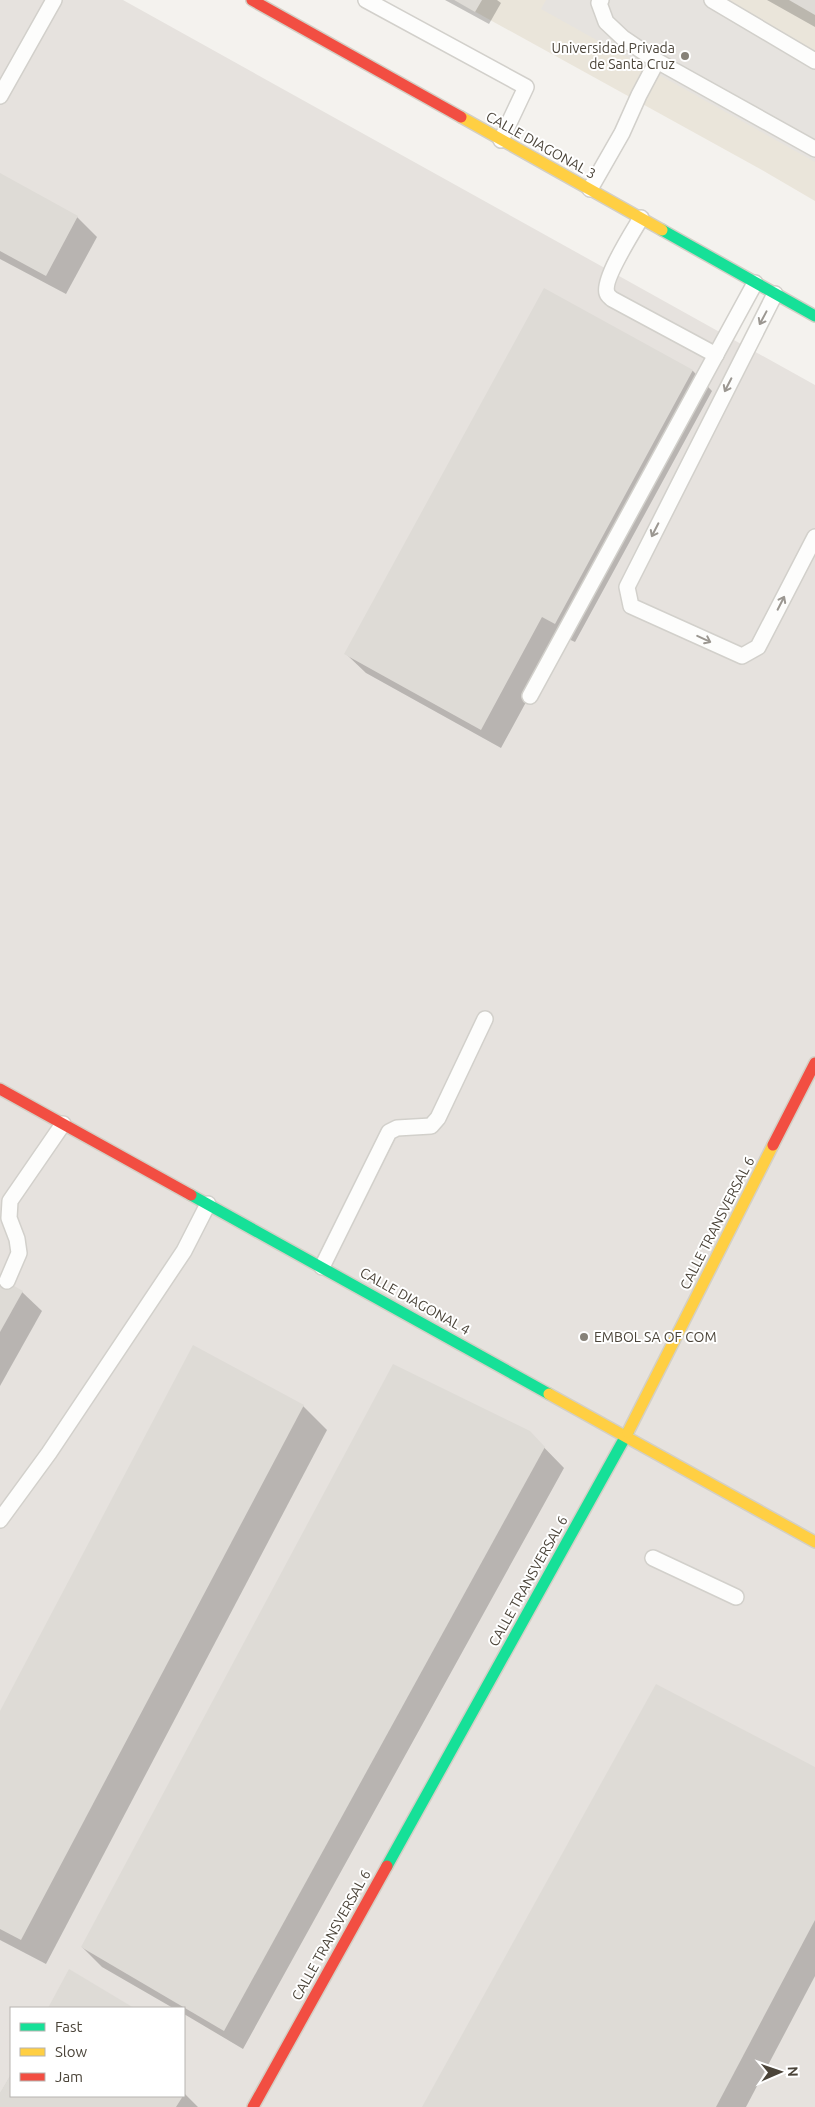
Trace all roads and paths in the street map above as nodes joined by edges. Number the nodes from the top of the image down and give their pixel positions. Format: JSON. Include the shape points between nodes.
{"nodes":[{"id":1,"x":54,"y":0,"type":"edge"},
{"id":2,"x":252,"y":0,"type":"edge"},
{"id":3,"x":366,"y":0,"type":"edge"},
{"id":4,"x":601,"y":0,"type":"edge"},
{"id":5,"x":712,"y":0,"type":"edge"},
{"id":6,"x":657,"y":61,"type":"junction"},
{"id":7,"x":815,"y":61,"type":"edge"},
{"id":8,"x":0,"y":96,"type":"edge"},
{"id":9,"x":501,"y":140,"type":"junction"},
{"id":10,"x":815,"y":149,"type":"edge"},
{"id":11,"x":590,"y":189,"type":"junction"},
{"id":12,"x":641,"y":218,"type":"junction"},
{"id":13,"x":755,"y":283,"type":"junction"},
{"id":14,"x":775,"y":294,"type":"junction"},
{"id":15,"x":815,"y":316,"type":"edge"},
{"id":16,"x":716,"y":355,"type":"junction"},
{"id":17,"x":815,"y":537,"type":"edge"},
{"id":18,"x":530,"y":696,"type":"dead end"},
{"id":19,"x":484,"y":1019,"type":"dead end"},
{"id":20,"x":815,"y":1062,"type":"edge"},
{"id":21,"x":0,"y":1089,"type":"edge"},
{"id":22,"x":63,"y":1124,"type":"junction"},
{"id":23,"x":208,"y":1204,"type":"junction"},
{"id":24,"x":322,"y":1267,"type":"junction"},
{"id":25,"x":7,"y":1280,"type":"dead end"},
{"id":26,"x":626,"y":1435,"type":"junction"},
{"id":27,"x":0,"y":1520,"type":"edge"},
{"id":28,"x":815,"y":1542,"type":"edge"},
{"id":29,"x":653,"y":1558,"type":"dead end"},
{"id":30,"x":736,"y":1597,"type":"dead end"},
{"id":31,"x":253,"y":2107,"type":"edge"}],
"edges":[{"from":1,"to":8,"type":"lane"},
{"from":2,"to":9,"type":"street","name":"CALLE DIAGONAL 3"},
{"from":3,"to":9,"type":"lane","via":[[526,87]]},
{"from":4,"to":6,"type":"lane","via":[[599,3],[606,22]]},
{"from":5,"to":7,"type":"lane"},
{"from":6,"to":10,"type":"lane"},
{"from":6,"to":11,"type":"lane"},
{"from":9,"to":11,"type":"street","name":"CALLE DIAGONAL 3"},
{"from":11,"to":12,"type":"street","name":"CALLE DIAGONAL 3"},
{"from":12,"to":13,"type":"street","name":"CALLE DIAGONAL 3"},
{"from":12,"to":16,"type":"lane","via":[[619,256],[606,284],[606,293]]},
{"from":13,"to":14,"type":"street","name":"CALLE DIAGONAL 3"},
{"from":13,"to":16,"type":"lane"},
{"from":14,"to":15,"type":"street","name":"CALLE DIAGONAL 3"},
{"from":14,"to":17,"type":"lane","one_way":true,"via":[[626,587],[632,606],[742,656],[758,647]]},
{"from":16,"to":18,"type":"lane"},
{"from":19,"to":24,"type":"lane","via":[[438,1118],[431,1126],[397,1128],[389,1132]]},
{"from":20,"to":26,"type":"street","name":"CALLE TRANSVERSAL 6"},
{"from":21,"to":22,"type":"street","name":"CALLE DIAGONAL 4"},
{"from":22,"to":23,"type":"street","name":"CALLE DIAGONAL 4"},
{"from":22,"to":25,"type":"lane","via":[[10,1201],[9,1218],[19,1253]]},
{"from":23,"to":24,"type":"street","name":"CALLE DIAGONAL 4"},
{"from":23,"to":27,"type":"lane","via":[[184,1251],[49,1453]]},
{"from":24,"to":26,"type":"street","name":"CALLE DIAGONAL 4"},
{"from":26,"to":28,"type":"street","name":"CALLE DIAGONAL 4"},
{"from":26,"to":31,"type":"street","name":"CALLE TRANSVERSAL 6"},
{"from":29,"to":30,"type":"lane"}]}
